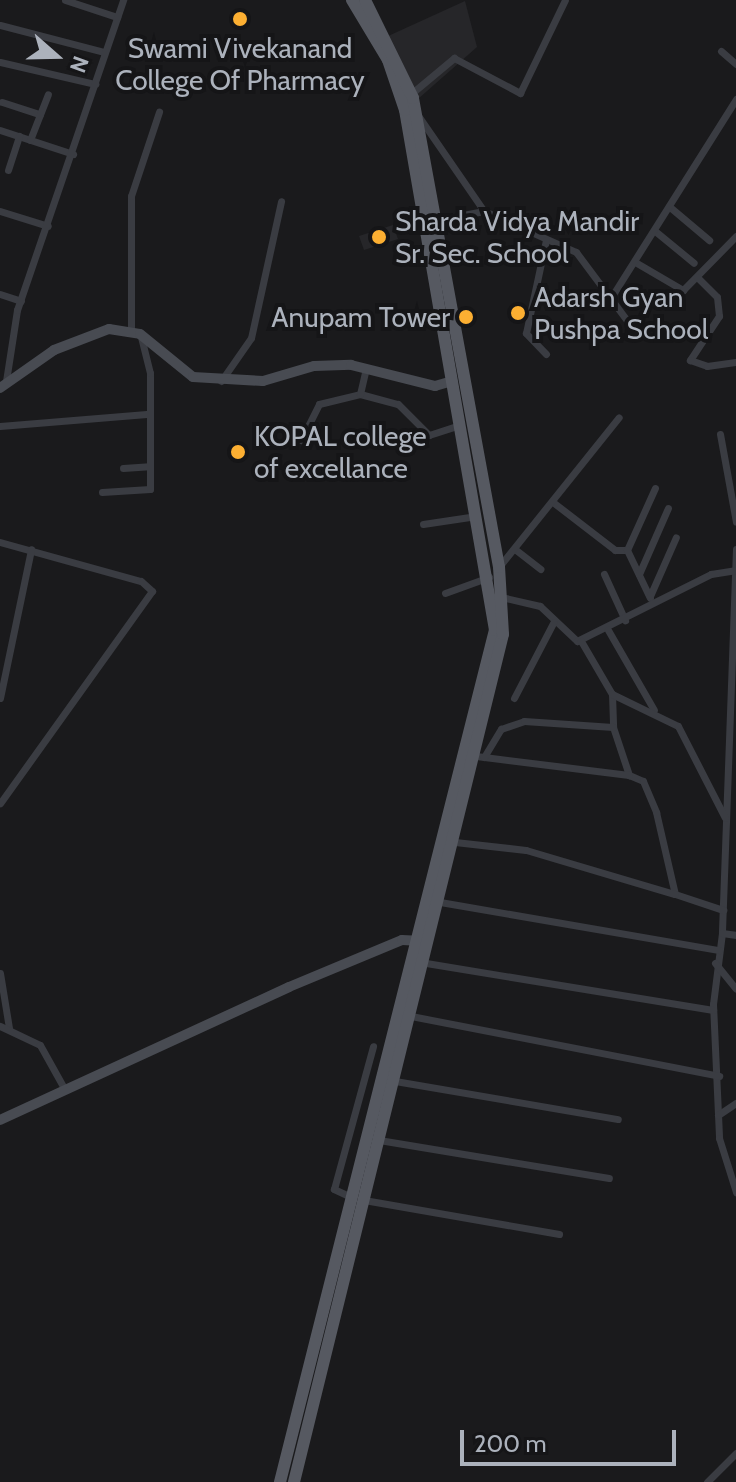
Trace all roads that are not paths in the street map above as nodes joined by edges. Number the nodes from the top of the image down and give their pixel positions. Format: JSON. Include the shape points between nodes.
{"nodes":[{"id":1,"x":65,"y":0,"type":"edge"},
{"id":2,"x":123,"y":0,"type":"edge"},
{"id":3,"x":352,"y":0,"type":"edge"},
{"id":4,"x":365,"y":0,"type":"edge"},
{"id":5,"x":565,"y":0,"type":"edge"},
{"id":6,"x":117,"y":17,"type":"junction"},
{"id":7,"x":0,"y":25,"type":"edge"},
{"id":8,"x":721,"y":51,"type":"dead end"},
{"id":9,"x":104,"y":52,"type":"junction"},
{"id":10,"x":0,"y":62,"type":"edge"},
{"id":11,"x":736,"y":64,"type":"edge"},
{"id":12,"x":95,"y":84,"type":"junction"},
{"id":13,"x":412,"y":93,"type":"junction"},
{"id":14,"x":48,"y":94,"type":"dead end"},
{"id":15,"x":736,"y":99,"type":"edge"},
{"id":16,"x":2,"y":102,"type":"edge"},
{"id":17,"x":159,"y":112,"type":"dead end"},
{"id":18,"x":416,"y":113,"type":"junction"},
{"id":19,"x":40,"y":114,"type":"junction"},
{"id":20,"x":0,"y":130,"type":"edge"},
{"id":21,"x":19,"y":136,"type":"junction"},
{"id":22,"x":30,"y":140,"type":"junction"},
{"id":23,"x":73,"y":154,"type":"junction"},
{"id":24,"x":8,"y":170,"type":"dead end"},
{"id":25,"x":281,"y":201,"type":"dead end"},
{"id":26,"x":671,"y":208,"type":"junction"},
{"id":27,"x":0,"y":211,"type":"edge"},
{"id":28,"x":484,"y":211,"type":"junction"},
{"id":29,"x":436,"y":220,"type":"junction"},
{"id":30,"x":48,"y":226,"type":"junction"},
{"id":31,"x":655,"y":231,"type":"junction"},
{"id":32,"x":433,"y":236,"type":"junction"},
{"id":33,"x":736,"y":236,"type":"edge"},
{"id":34,"x":546,"y":240,"type":"junction"},
{"id":35,"x":709,"y":240,"type":"dead end"},
{"id":36,"x":437,"y":262,"type":"junction"},
{"id":37,"x":635,"y":262,"type":"junction"},
{"id":38,"x":694,"y":263,"type":"dead end"},
{"id":39,"x":697,"y":277,"type":"junction"},
{"id":40,"x":0,"y":294,"type":"edge"},
{"id":41,"x":612,"y":296,"type":"junction"},
{"id":42,"x":21,"y":301,"type":"junction"},
{"id":43,"x":632,"y":327,"type":"dead end"},
{"id":44,"x":136,"y":333,"type":"junction"},
{"id":45,"x":546,"y":354,"type":"dead end"},
{"id":46,"x":736,"y":362,"type":"edge"},
{"id":47,"x":366,"y":368,"type":"junction"},
{"id":48,"x":221,"y":381,"type":"junction"},
{"id":49,"x":452,"y":381,"type":"junction"},
{"id":50,"x":2,"y":384,"type":"edge"},
{"id":51,"x":360,"y":394,"type":"junction"},
{"id":52,"x":147,"y":414,"type":"junction"},
{"id":53,"x":619,"y":417,"type":"dead end"},
{"id":54,"x":461,"y":424,"type":"junction"},
{"id":55,"x":0,"y":426,"type":"edge"},
{"id":56,"x":720,"y":434,"type":"dead end"},
{"id":57,"x":301,"y":440,"type":"dead end"},
{"id":58,"x":149,"y":466,"type":"junction"},
{"id":59,"x":123,"y":468,"type":"dead end"},
{"id":60,"x":732,"y":473,"type":"edge"},
{"id":61,"x":655,"y":488,"type":"dead end"},
{"id":62,"x":102,"y":492,"type":"dead end"},
{"id":63,"x":554,"y":503,"type":"junction"},
{"id":64,"x":668,"y":508,"type":"dead end"},
{"id":65,"x":479,"y":516,"type":"junction"},
{"id":66,"x":736,"y":522,"type":"edge"},
{"id":67,"x":423,"y":524,"type":"dead end"},
{"id":68,"x":676,"y":537,"type":"dead end"},
{"id":69,"x":0,"y":542,"type":"edge"},
{"id":70,"x":31,"y":549,"type":"junction"},
{"id":71,"x":736,"y":549,"type":"edge"},
{"id":72,"x":516,"y":550,"type":"junction"},
{"id":73,"x":627,"y":550,"type":"junction"},
{"id":74,"x":499,"y":567,"type":"junction"},
{"id":75,"x":540,"y":569,"type":"dead end"},
{"id":76,"x":735,"y":572,"type":"edge"},
{"id":77,"x":604,"y":574,"type":"dead end"},
{"id":78,"x":639,"y":574,"type":"junction"},
{"id":79,"x":489,"y":577,"type":"junction"},
{"id":80,"x":445,"y":593,"type":"dead end"},
{"id":81,"x":501,"y":597,"type":"junction"},
{"id":82,"x":651,"y":600,"type":"junction"},
{"id":83,"x":625,"y":620,"type":"junction"},
{"id":84,"x":553,"y":623,"type":"junction"},
{"id":85,"x":608,"y":630,"type":"junction"},
{"id":86,"x":581,"y":641,"type":"junction"},
{"id":87,"x":612,"y":694,"type":"junction"},
{"id":88,"x":0,"y":698,"type":"edge"},
{"id":89,"x":514,"y":698,"type":"dead end"},
{"id":90,"x":727,"y":706,"type":"junction"},
{"id":91,"x":736,"y":708,"type":"edge"},
{"id":92,"x":654,"y":710,"type":"junction"},
{"id":93,"x":613,"y":727,"type":"junction"},
{"id":94,"x":480,"y":757,"type":"junction"},
{"id":95,"x":629,"y":775,"type":"junction"},
{"id":96,"x":0,"y":803,"type":"edge"},
{"id":97,"x":726,"y":825,"type":"junction"},
{"id":98,"x":736,"y":829,"type":"edge"},
{"id":99,"x":455,"y":842,"type":"junction"},
{"id":100,"x":675,"y":894,"type":"junction"},
{"id":101,"x":440,"y":902,"type":"junction"},
{"id":102,"x":723,"y":910,"type":"junction"},
{"id":103,"x":722,"y":933,"type":"junction"},
{"id":104,"x":736,"y":935,"type":"edge"},
{"id":105,"x":424,"y":941,"type":"junction"},
{"id":106,"x":719,"y":950,"type":"junction"},
{"id":107,"x":426,"y":963,"type":"junction"},
{"id":108,"x":715,"y":963,"type":"junction"},
{"id":109,"x":0,"y":973,"type":"edge"},
{"id":110,"x":736,"y":989,"type":"edge"},
{"id":111,"x":713,"y":1010,"type":"junction"},
{"id":112,"x":411,"y":1016,"type":"junction"},
{"id":113,"x":0,"y":1026,"type":"edge"},
{"id":114,"x":9,"y":1028,"type":"junction"},
{"id":115,"x":373,"y":1046,"type":"dead end"},
{"id":116,"x":368,"y":1061,"type":"junction"},
{"id":117,"x":383,"y":1072,"type":"junction"},
{"id":118,"x":719,"y":1076,"type":"junction"},
{"id":119,"x":395,"y":1081,"type":"junction"},
{"id":120,"x":65,"y":1090,"type":"junction"},
{"id":121,"x":736,"y":1103,"type":"edge"},
{"id":122,"x":718,"y":1115,"type":"junction"},
{"id":123,"x":378,"y":1117,"type":"junction"},
{"id":124,"x":618,"y":1119,"type":"dead end"},
{"id":125,"x":0,"y":1120,"type":"edge"},
{"id":126,"x":352,"y":1120,"type":"junction"},
{"id":127,"x":369,"y":1129,"type":"junction"},
{"id":128,"x":379,"y":1140,"type":"junction"},
{"id":129,"x":609,"y":1178,"type":"dead end"},
{"id":130,"x":736,"y":1192,"type":"edge"},
{"id":131,"x":358,"y":1198,"type":"junction"},
{"id":132,"x":559,"y":1234,"type":"dead end"},
{"id":133,"x":736,"y":1453,"type":"edge"},
{"id":134,"x":280,"y":1482,"type":"edge"},
{"id":135,"x":294,"y":1482,"type":"edge"},
{"id":136,"x":707,"y":1482,"type":"edge"}],
"edges":[{"from":1,"to":6,"type":"street"},
{"from":2,"to":6,"type":"street"},
{"from":3,"to":32,"type":"main road","via":[[397,82]]},
{"from":4,"to":13,"type":"main road"},
{"from":5,"to":13,"type":"street","via":[[520,93],[454,58]]},
{"from":6,"to":9,"type":"street"},
{"from":7,"to":9,"type":"street"},
{"from":8,"to":11,"type":"street"},
{"from":9,"to":12,"type":"street"},
{"from":10,"to":12,"type":"street"},
{"from":12,"to":23,"type":"street"},
{"from":13,"to":18,"type":"main road"},
{"from":14,"to":19,"type":"street"},
{"from":15,"to":26,"type":"street"},
{"from":16,"to":19,"type":"street"},
{"from":17,"to":44,"type":"street","via":[[131,196]]},
{"from":18,"to":28,"type":"street"},
{"from":18,"to":29,"type":"main road"},
{"from":19,"to":22,"type":"street"},
{"from":20,"to":21,"type":"street"},
{"from":21,"to":22,"type":"street"},
{"from":21,"to":24,"type":"street"},
{"from":22,"to":23,"type":"street"},
{"from":23,"to":30,"type":"street"},
{"from":25,"to":48,"type":"street","via":[[251,338]]},
{"from":26,"to":31,"type":"street"},
{"from":26,"to":35,"type":"street"},
{"from":27,"to":30,"type":"street"},
{"from":28,"to":29,"type":"street"},
{"from":28,"to":34,"type":"street"},
{"from":29,"to":32,"type":"main road"},
{"from":30,"to":42,"type":"street"},
{"from":31,"to":37,"type":"street"},
{"from":31,"to":38,"type":"street"},
{"from":32,"to":36,"type":"main road"},
{"from":33,"to":39,"type":"street"},
{"from":34,"to":41,"type":"street","via":[[591,264]]},
{"from":34,"to":45,"type":"street","via":[[526,333]]},
{"from":36,"to":49,"type":"main road"},
{"from":36,"to":74,"type":"main road"},
{"from":37,"to":39,"type":"street","via":[[679,289]]},
{"from":37,"to":41,"type":"street"},
{"from":39,"to":46,"type":"street","via":[[715,292],[719,316],[690,360],[707,366]]},
{"from":40,"to":42,"type":"street"},
{"from":41,"to":43,"type":"street"},
{"from":42,"to":50,"type":"street"},
{"from":44,"to":48,"type":"main road","via":[[181,373]]},
{"from":44,"to":50,"type":"main road","via":[[88,332]]},
{"from":44,"to":52,"type":"street","via":[[150,373]]},
{"from":47,"to":48,"type":"main road","via":[[314,366],[263,381]]},
{"from":47,"to":49,"type":"main road","via":[[435,386]]},
{"from":47,"to":51,"type":"street"},
{"from":49,"to":54,"type":"main road"},
{"from":51,"to":54,"type":"street","via":[[398,404],[429,435]]},
{"from":51,"to":57,"type":"street","via":[[319,404]]},
{"from":52,"to":55,"type":"street"},
{"from":52,"to":58,"type":"street"},
{"from":53,"to":63,"type":"street"},
{"from":54,"to":65,"type":"main road"},
{"from":56,"to":60,"type":"street"},
{"from":58,"to":59,"type":"street"},
{"from":58,"to":62,"type":"street","via":[[148,490]]},
{"from":60,"to":66,"type":"street"},
{"from":61,"to":73,"type":"street"},
{"from":63,"to":72,"type":"street"},
{"from":63,"to":73,"type":"street","via":[[615,550]]},
{"from":64,"to":78,"type":"street"},
{"from":65,"to":67,"type":"street"},
{"from":65,"to":79,"type":"main road"},
{"from":68,"to":82,"type":"street"},
{"from":69,"to":70,"type":"street"},
{"from":70,"to":88,"type":"street"},
{"from":70,"to":96,"type":"street","via":[[152,591]]},
{"from":71,"to":76,"type":"street"},
{"from":72,"to":74,"type":"street"},
{"from":72,"to":75,"type":"street"},
{"from":73,"to":78,"type":"street"},
{"from":74,"to":79,"type":"street"},
{"from":74,"to":81,"type":"main road"},
{"from":76,"to":82,"type":"street"},
{"from":76,"to":90,"type":"street"},
{"from":77,"to":83,"type":"street"},
{"from":78,"to":82,"type":"street"},
{"from":79,"to":80,"type":"street"},
{"from":79,"to":105,"type":"main road","via":[[494,641]]},
{"from":81,"to":84,"type":"street","via":[[540,606]]},
{"from":81,"to":94,"type":"main road","via":[[498,675]]},
{"from":82,"to":83,"type":"street"},
{"from":83,"to":85,"type":"street"},
{"from":84,"to":86,"type":"street"},
{"from":84,"to":89,"type":"street"},
{"from":85,"to":86,"type":"street"},
{"from":85,"to":92,"type":"street"},
{"from":86,"to":87,"type":"street"},
{"from":87,"to":92,"type":"street"},
{"from":87,"to":93,"type":"street"},
{"from":90,"to":91,"type":"street"},
{"from":90,"to":97,"type":"street"},
{"from":92,"to":97,"type":"street","via":[[692,743]]},
{"from":93,"to":94,"type":"street","via":[[524,721],[501,729]]},
{"from":93,"to":95,"type":"street"},
{"from":94,"to":95,"type":"street"},
{"from":94,"to":99,"type":"main road"},
{"from":95,"to":100,"type":"street","via":[[643,781],[656,812]]},
{"from":97,"to":98,"type":"street"},
{"from":97,"to":102,"type":"street"},
{"from":99,"to":100,"type":"street","via":[[526,850]]},
{"from":99,"to":101,"type":"main road"},
{"from":100,"to":102,"type":"street"},
{"from":101,"to":105,"type":"main road"},
{"from":101,"to":106,"type":"street"},
{"from":102,"to":103,"type":"street"},
{"from":103,"to":104,"type":"street"},
{"from":103,"to":106,"type":"street"},
{"from":105,"to":107,"type":"main road"},
{"from":105,"to":117,"type":"main road"},
{"from":105,"to":120,"type":"main road","via":[[289,987]]},
{"from":106,"to":108,"type":"street"},
{"from":107,"to":111,"type":"street"},
{"from":107,"to":112,"type":"main road"},
{"from":108,"to":110,"type":"street"},
{"from":108,"to":111,"type":"street"},
{"from":109,"to":114,"type":"street"},
{"from":111,"to":118,"type":"street"},
{"from":112,"to":118,"type":"street"},
{"from":112,"to":119,"type":"main road"},
{"from":113,"to":114,"type":"street"},
{"from":114,"to":120,"type":"street","via":[[46,1051]]},
{"from":115,"to":116,"type":"street"},
{"from":116,"to":117,"type":"street"},
{"from":116,"to":126,"type":"street"},
{"from":117,"to":123,"type":"main road"},
{"from":118,"to":122,"type":"street"},
{"from":119,"to":123,"type":"main road"},
{"from":119,"to":124,"type":"street"},
{"from":120,"to":125,"type":"main road"},
{"from":121,"to":122,"type":"street"},
{"from":122,"to":130,"type":"street"},
{"from":123,"to":127,"type":"main road"},
{"from":123,"to":128,"type":"main road"},
{"from":126,"to":127,"type":"street"},
{"from":126,"to":131,"type":"street","via":[[334,1189]]},
{"from":127,"to":131,"type":"main road"},
{"from":128,"to":129,"type":"street"},
{"from":128,"to":131,"type":"main road"},
{"from":131,"to":132,"type":"street"},
{"from":131,"to":134,"type":"main road"},
{"from":131,"to":135,"type":"main road"},
{"from":133,"to":136,"type":"street"}]}
